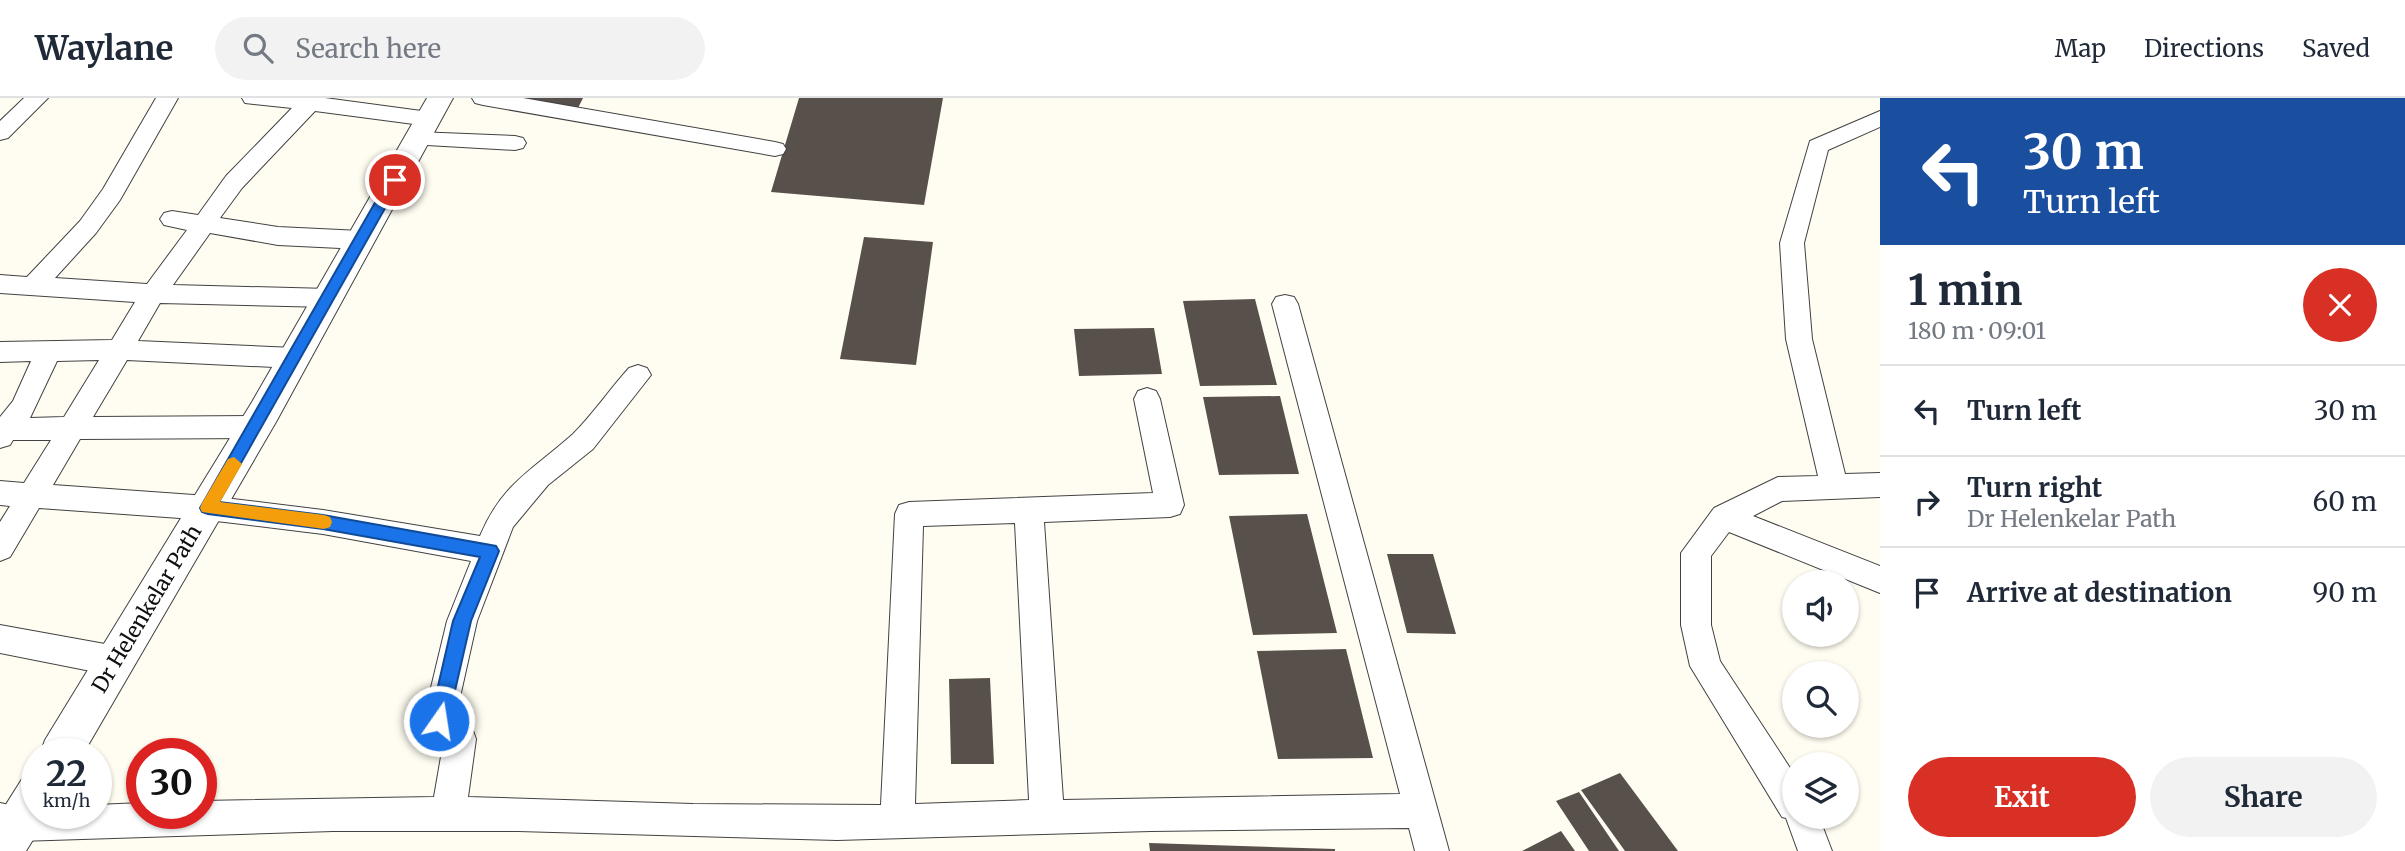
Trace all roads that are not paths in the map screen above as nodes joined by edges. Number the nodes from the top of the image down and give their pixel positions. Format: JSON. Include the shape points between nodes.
{"nodes":[{"id":1,"x":37,"y":98,"type":"edge"},
{"id":2,"x":167,"y":98,"type":"edge"},
{"id":3,"x":253,"y":98,"type":"edge"},
{"id":4,"x":483,"y":98,"type":"edge"},
{"id":5,"x":310,"y":103,"type":"junction"},
{"id":6,"x":1880,"y":118,"type":"edge"},
{"id":7,"x":429,"y":119,"type":"edge"},
{"id":8,"x":0,"y":134,"type":"edge"},
{"id":9,"x":515,"y":143,"type":"dead end"},
{"id":10,"x":775,"y":149,"type":"dead end"},
{"id":11,"x":172,"y":219,"type":"dead end"},
{"id":12,"x":204,"y":224,"type":"junction"},
{"id":13,"x":361,"y":240,"type":"junction"},
{"id":14,"x":0,"y":284,"type":"edge"},
{"id":15,"x":34,"y":285,"type":"junction"},
{"id":16,"x":153,"y":294,"type":"junction"},
{"id":17,"x":329,"y":298,"type":"junction"},
{"id":18,"x":1285,"y":304,"type":"dead end"},
{"id":19,"x":120,"y":350,"type":"junction"},
{"id":20,"x":0,"y":352,"type":"edge"},
{"id":21,"x":48,"y":352,"type":"junction"},
{"id":22,"x":295,"y":358,"type":"junction"},
{"id":23,"x":638,"y":375,"type":"dead end"},
{"id":24,"x":1147,"y":398,"type":"dead end"},
{"id":25,"x":74,"y":427,"type":"junction"},
{"id":26,"x":256,"y":427,"type":"junction"},
{"id":27,"x":3,"y":432,"type":"edge"},
{"id":28,"x":1834,"y":485,"type":"junction"},
{"id":29,"x":1880,"y":485,"type":"edge"},
{"id":30,"x":0,"y":494,"type":"edge"},
{"id":31,"x":31,"y":497,"type":"junction"},
{"id":32,"x":208,"y":508,"type":"junction"},
{"id":33,"x":1029,"y":510,"type":"junction"},
{"id":34,"x":1724,"y":517,"type":"junction"},
{"id":35,"x":0,"y":548,"type":"edge"},
{"id":36,"x":490,"y":551,"type":"junction"},
{"id":37,"x":1880,"y":580,"type":"edge"},
{"id":38,"x":0,"y":639,"type":"edge"},
{"id":39,"x":116,"y":661,"type":"junction"},
{"id":40,"x":70,"y":738,"type":"edge"},
{"id":41,"x":1782,"y":786,"type":"edge"},
{"id":42,"x":1422,"y":811,"type":"junction"},
{"id":43,"x":448,"y":814,"type":"junction"},
{"id":44,"x":1047,"y":818,"type":"junction"},
{"id":45,"x":897,"y":821,"type":"junction"},
{"id":46,"x":14,"y":822,"type":"edge"},
{"id":47,"x":1807,"y":829,"type":"edge"},
{"id":48,"x":1432,"y":851,"type":"edge"},
{"id":49,"x":1815,"y":851,"type":"edge"}],
"edges":[{"from":1,"to":8,"type":"street"},
{"from":2,"to":15,"type":"street","via":[[112,194]]},
{"from":3,"to":5,"type":"street"},
{"from":4,"to":10,"type":"street"},
{"from":5,"to":7,"type":"street"},
{"from":5,"to":12,"type":"street","via":[[234,182]]},
{"from":6,"to":28,"type":"street","via":[[1818,146],[1792,243],[1798,339]]},
{"from":7,"to":9,"type":"street"},
{"from":7,"to":13,"type":"street","name":"Dr Helenkelar Path"},
{"from":11,"to":12,"type":"street"},
{"from":12,"to":13,"type":"street","via":[[278,236]]},
{"from":12,"to":16,"type":"street"},
{"from":13,"to":17,"type":"street","name":"Dr Helenkelar Path"},
{"from":14,"to":15,"type":"street"},
{"from":15,"to":16,"type":"street"},
{"from":16,"to":17,"type":"street"},
{"from":16,"to":19,"type":"street"},
{"from":17,"to":22,"type":"street","name":"Dr Helenkelar Path"},
{"from":18,"to":42,"type":"street"},
{"from":19,"to":21,"type":"street"},
{"from":19,"to":22,"type":"street"},
{"from":19,"to":25,"type":"street"},
{"from":20,"to":21,"type":"street"},
{"from":21,"to":27,"type":"street","via":[[23,407]]},
{"from":22,"to":26,"type":"street","name":"Dr Helenkelar Path"},
{"from":23,"to":36,"type":"street","via":[[583,442],[514,502],[500,521]]},
{"from":24,"to":33,"type":"street","via":[[1170,505]]},
{"from":25,"to":26,"type":"street"},
{"from":25,"to":27,"type":"street"},
{"from":25,"to":31,"type":"street"},
{"from":26,"to":32,"type":"street","name":"Dr Helenkelar Path"},
{"from":28,"to":29,"type":"street"},
{"from":28,"to":34,"type":"street","via":[[1778,489]]},
{"from":30,"to":31,"type":"street"},
{"from":31,"to":32,"type":"street"},
{"from":31,"to":35,"type":"street"},
{"from":32,"to":36,"type":"street"},
{"from":32,"to":39,"type":"street","name":"Dr Helenkelar Path"},
{"from":33,"to":44,"type":"street"},
{"from":33,"to":45,"type":"street","via":[[909,514]]},
{"from":34,"to":37,"type":"street"},
{"from":34,"to":41,"type":"street","via":[[1696,553],[1696,625],[1706,666]]},
{"from":36,"to":43,"type":"street","via":[[462,621],[439,721],[460,739]]},
{"from":38,"to":39,"type":"street"},
{"from":39,"to":40,"type":"street","name":"Dr Helenkelar Path"},
{"from":42,"to":44,"type":"street"},
{"from":42,"to":48,"type":"street"},
{"from":43,"to":45,"type":"street"},
{"from":43,"to":46,"type":"street"},
{"from":44,"to":45,"type":"street"},
{"from":47,"to":49,"type":"street"}]}
